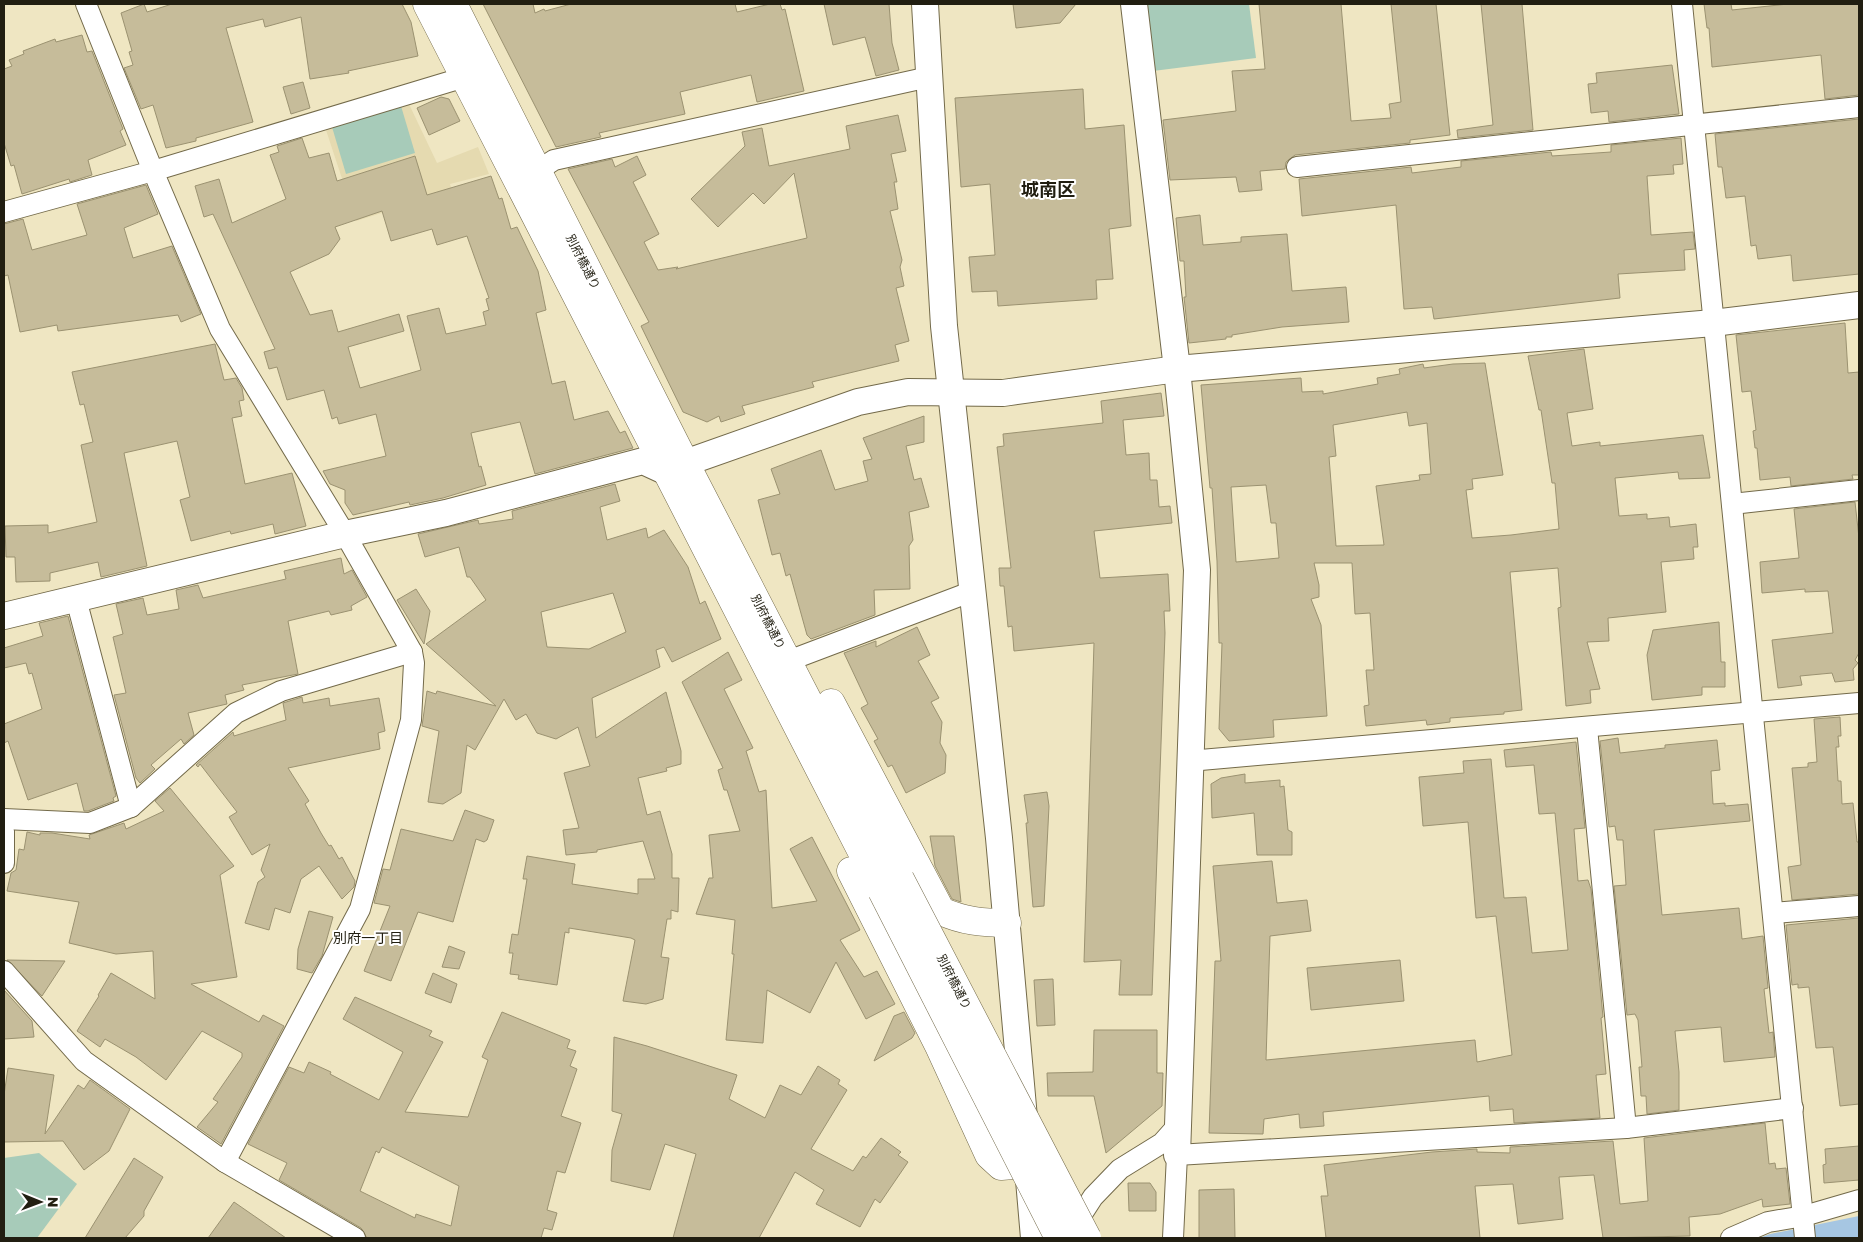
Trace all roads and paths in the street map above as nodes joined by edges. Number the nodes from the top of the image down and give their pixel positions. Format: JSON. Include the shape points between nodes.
{"nodes":[{"id":1,"x":86,"y":4,"type":"edge"},
{"id":2,"x":427,"y":4,"type":"edge"},
{"id":3,"x":453,"y":4,"type":"edge"},
{"id":4,"x":925,"y":4,"type":"edge"},
{"id":5,"x":1134,"y":4,"type":"edge"},
{"id":6,"x":1682,"y":4,"type":"edge"},
{"id":7,"x":465,"y":77,"type":"junction"},
{"id":8,"x":929,"y":77,"type":"junction"},
{"id":9,"x":1859,"y":107,"type":"edge"},
{"id":10,"x":1695,"y":123,"type":"junction"},
{"id":11,"x":1297,"y":167,"type":"dead end"},
{"id":12,"x":153,"y":171,"type":"junction"},
{"id":13,"x":537,"y":171,"type":"junction"},
{"id":14,"x":4,"y":212,"type":"edge"},
{"id":15,"x":1859,"y":305,"type":"edge"},
{"id":16,"x":1713,"y":323,"type":"junction"},
{"id":17,"x":1177,"y":369,"type":"junction"},
{"id":18,"x":951,"y":392,"type":"junction"},
{"id":19,"x":677,"y":468,"type":"junction"},
{"id":20,"x":1859,"y":490,"type":"edge"},
{"id":21,"x":1732,"y":504,"type":"junction"},
{"id":22,"x":345,"y":534,"type":"junction"},
{"id":23,"x":973,"y":591,"type":"junction"},
{"id":24,"x":76,"y":599,"type":"junction"},
{"id":25,"x":4,"y":616,"type":"edge"},
{"id":26,"x":412,"y":652,"type":"junction"},
{"id":27,"x":788,"y":661,"type":"junction"},
{"id":28,"x":1859,"y":703,"type":"edge"},
{"id":29,"x":1753,"y":714,"type":"junction"},
{"id":30,"x":1587,"y":728,"type":"junction"},
{"id":31,"x":1189,"y":761,"type":"junction"},
{"id":32,"x":815,"y":764,"type":"junction"},
{"id":33,"x":131,"y":807,"type":"junction"},
{"id":34,"x":4,"y":819,"type":"edge"},
{"id":35,"x":4,"y":831,"type":"edge"},
{"id":36,"x":4,"y":863,"type":"edge"},
{"id":37,"x":891,"y":885,"type":"junction"},
{"id":38,"x":1859,"y":906,"type":"edge"},
{"id":39,"x":1773,"y":914,"type":"junction"},
{"id":40,"x":1007,"y":923,"type":"junction"},
{"id":41,"x":7,"y":978,"type":"edge"},
{"id":42,"x":1793,"y":1108,"type":"junction"},
{"id":43,"x":1179,"y":1124,"type":"junction"},
{"id":44,"x":1626,"y":1128,"type":"junction"},
{"id":45,"x":1177,"y":1155,"type":"junction"},
{"id":46,"x":225,"y":1162,"type":"junction"},
{"id":47,"x":1028,"y":1164,"type":"junction"},
{"id":48,"x":1859,"y":1200,"type":"edge"},
{"id":49,"x":1804,"y":1226,"type":"edge"},
{"id":50,"x":355,"y":1238,"type":"edge"},
{"id":51,"x":1034,"y":1238,"type":"edge"},
{"id":52,"x":1059,"y":1238,"type":"edge"},
{"id":53,"x":1076,"y":1238,"type":"edge"},
{"id":54,"x":1087,"y":1238,"type":"edge"},
{"id":55,"x":1173,"y":1238,"type":"edge"},
{"id":56,"x":1732,"y":1238,"type":"edge"}],
"edges":[{"from":1,"to":12,"type":"street"},
{"from":2,"to":7,"type":"highway","name":"別府橋通り"},
{"from":3,"to":13,"type":"highway","name":"別府橋通り"},
{"from":4,"to":8,"type":"street"},
{"from":5,"to":17,"type":"street"},
{"from":6,"to":10,"type":"street"},
{"from":7,"to":12,"type":"street"},
{"from":7,"to":19,"type":"highway","name":"別府橋通り"},
{"from":8,"to":13,"type":"street","via":[[554,160]]},
{"from":8,"to":18,"type":"street"},
{"from":9,"to":10,"type":"street"},
{"from":10,"to":11,"type":"street"},
{"from":10,"to":16,"type":"street"},
{"from":12,"to":14,"type":"street"},
{"from":12,"to":22,"type":"street","via":[[220,328]]},
{"from":13,"to":19,"type":"highway","name":"別府橋通り"},
{"from":15,"to":16,"type":"street"},
{"from":16,"to":17,"type":"street"},
{"from":16,"to":21,"type":"street"},
{"from":17,"to":18,"type":"street","via":[[1003,393]]},
{"from":17,"to":31,"type":"street","via":[[1197,570]]},
{"from":18,"to":19,"type":"street","via":[[908,392],[858,402]]},
{"from":18,"to":23,"type":"street"},
{"from":19,"to":22,"type":"street","via":[[643,462],[446,513]]},
{"from":19,"to":27,"type":"highway","name":"別府橋通り"},
{"from":19,"to":32,"type":"highway","name":"別府橋通り"},
{"from":20,"to":21,"type":"street"},
{"from":21,"to":29,"type":"street"},
{"from":22,"to":24,"type":"street"},
{"from":22,"to":26,"type":"street"},
{"from":23,"to":27,"type":"street"},
{"from":23,"to":40,"type":"street"},
{"from":24,"to":25,"type":"street"},
{"from":24,"to":33,"type":"street"},
{"from":26,"to":33,"type":"street","via":[[281,690],[236,713]]},
{"from":26,"to":46,"type":"street","via":[[411,720],[360,909]]},
{"from":27,"to":37,"type":"highway","name":"別府橋通り"},
{"from":27,"to":40,"type":"highway","via":[[813,670],[941,911],[977,923]]},
{"from":28,"to":29,"type":"street"},
{"from":29,"to":30,"type":"street"},
{"from":29,"to":39,"type":"street"},
{"from":30,"to":31,"type":"street"},
{"from":30,"to":44,"type":"street"},
{"from":31,"to":43,"type":"street"},
{"from":32,"to":37,"type":"highway","name":"別府橋通り"},
{"from":32,"to":47,"type":"highway","via":[[823,815],[939,1046],[989,1154],[1002,1166]]},
{"from":33,"to":34,"type":"street","via":[[90,823]]},
{"from":35,"to":36,"type":"street"},
{"from":37,"to":52,"type":"highway","name":"別府橋通り","bridge":true},
{"from":37,"to":54,"type":"highway","name":"別府橋通り","bridge":true},
{"from":38,"to":39,"type":"street"},
{"from":39,"to":42,"type":"street"},
{"from":40,"to":47,"type":"street"},
{"from":41,"to":46,"type":"street","via":[[84,1061]]},
{"from":42,"to":44,"type":"street"},
{"from":42,"to":49,"type":"street"},
{"from":43,"to":45,"type":"street"},
{"from":43,"to":53,"type":"street","via":[[1162,1143],[1120,1169],[1093,1197],[1082,1214]]},
{"from":44,"to":45,"type":"street"},
{"from":45,"to":55,"type":"street"},
{"from":46,"to":50,"type":"street"},
{"from":47,"to":51,"type":"street"},
{"from":48,"to":49,"type":"street"},
{"from":49,"to":56,"type":"street","via":[[1768,1222]]}]}
